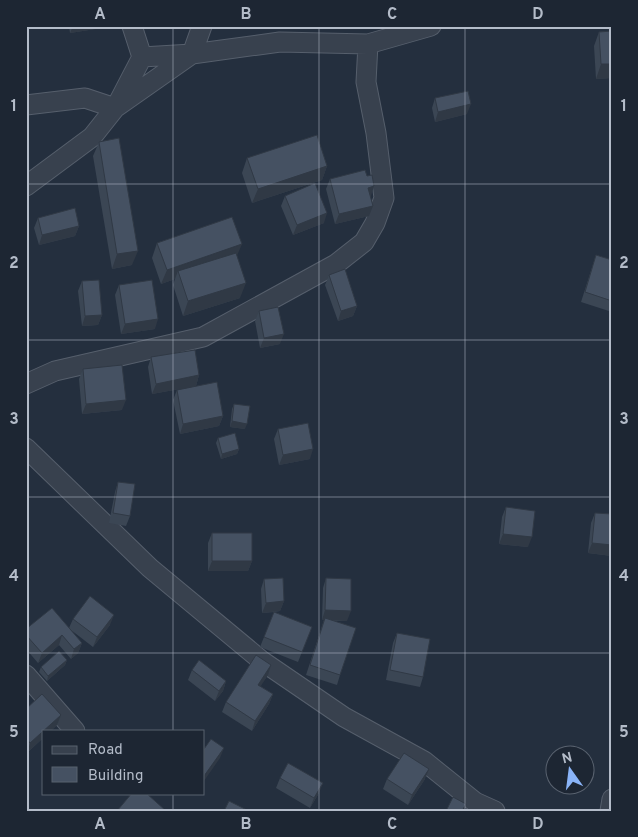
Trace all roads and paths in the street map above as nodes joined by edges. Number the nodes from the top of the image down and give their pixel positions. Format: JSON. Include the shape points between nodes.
{"nodes":[{"id":1,"x":132,"y":26,"type":"edge"},
{"id":2,"x":202,"y":26,"type":"edge"},
{"id":3,"x":431,"y":26,"type":"edge"},
{"id":4,"x":368,"y":44,"type":"junction"},
{"id":5,"x":192,"y":54,"type":"junction"},
{"id":6,"x":142,"y":57,"type":"junction"},
{"id":7,"x":26,"y":106,"type":"edge"},
{"id":8,"x":115,"y":108,"type":"junction"},
{"id":9,"x":26,"y":186,"type":"edge"},
{"id":10,"x":26,"y":384,"type":"edge"},
{"id":11,"x":26,"y":448,"type":"edge"},
{"id":12,"x":26,"y":675,"type":"edge"},
{"id":13,"x":74,"y":730,"type":"edge"},
{"id":14,"x":612,"y":799,"type":"edge"},
{"id":15,"x":495,"y":811,"type":"edge"},
{"id":16,"x":610,"y":811,"type":"edge"}],
"edges":[{"from":1,"to":6,"type":"street"},
{"from":2,"to":5,"type":"street"},
{"from":3,"to":4,"type":"street"},
{"from":4,"to":5,"type":"street","via":[[280,42]]},
{"from":4,"to":10,"type":"street","via":[[366,82],[384,198],[364,242],[336,264],[203,337],[54,371]]},
{"from":5,"to":6,"type":"street"},
{"from":5,"to":8,"type":"street"},
{"from":6,"to":8,"type":"street"},
{"from":7,"to":8,"type":"street","via":[[85,98]]},
{"from":8,"to":9,"type":"street","via":[[92,138]]},
{"from":11,"to":15,"type":"street","via":[[150,568],[262,661],[344,717],[424,761],[475,802]]},
{"from":12,"to":13,"type":"street"},
{"from":14,"to":16,"type":"street"}]}
